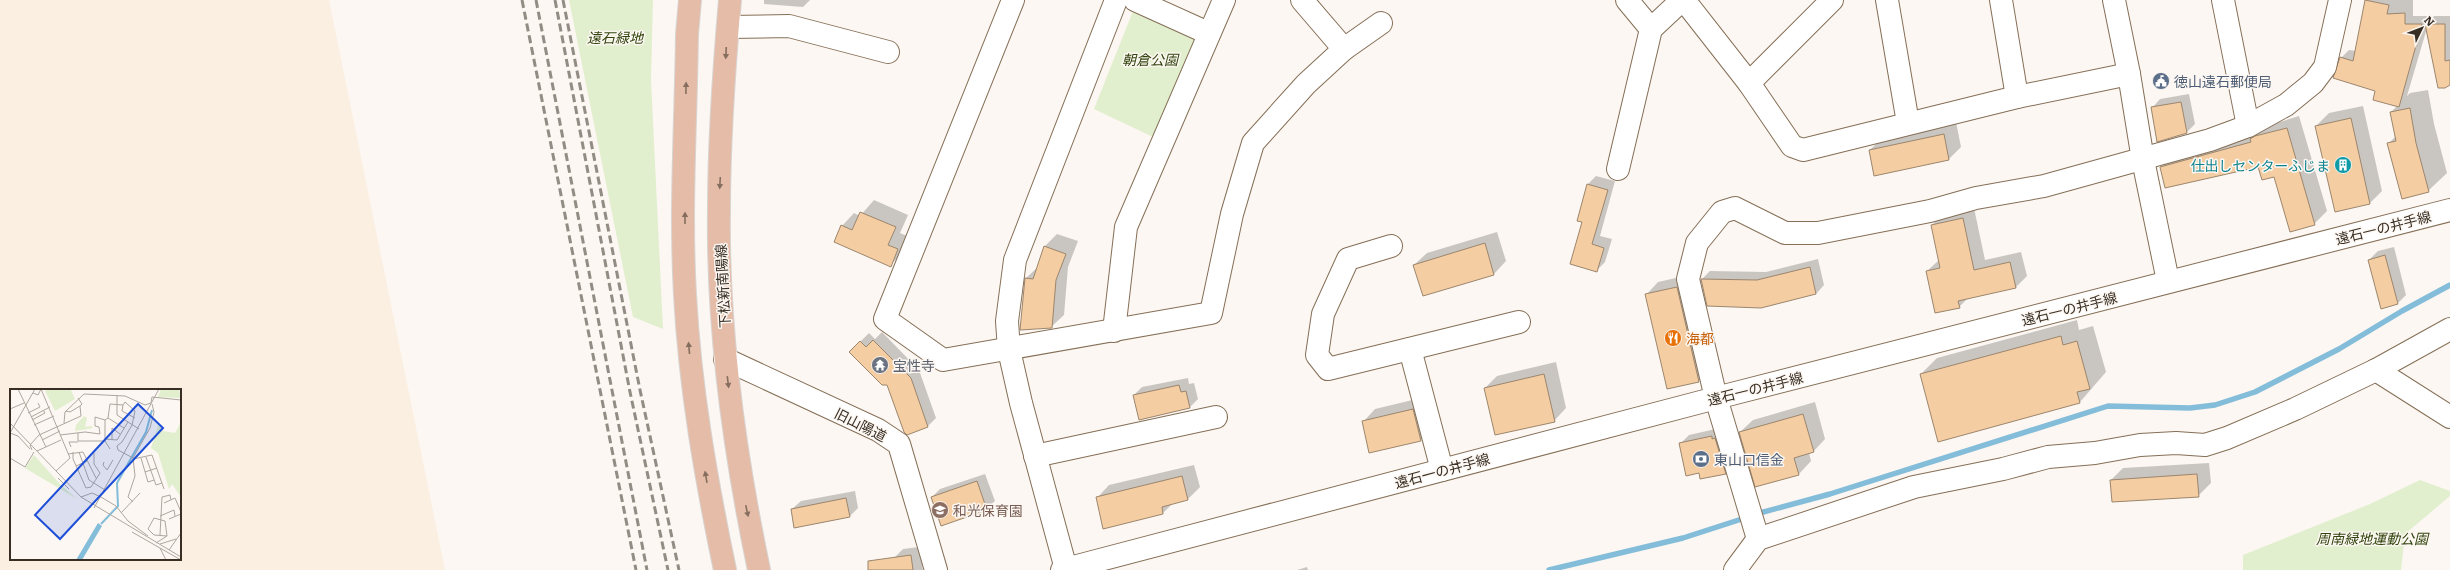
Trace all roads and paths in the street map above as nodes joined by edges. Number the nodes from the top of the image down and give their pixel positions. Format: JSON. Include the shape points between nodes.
{"nodes":[{"id":1,"x":690,"y":0,"type":"edge"},
{"id":2,"x":730,"y":0,"type":"edge"},
{"id":3,"x":1013,"y":0,"type":"edge"},
{"id":4,"x":1116,"y":0,"type":"edge"},
{"id":5,"x":1135,"y":0,"type":"edge"},
{"id":6,"x":1224,"y":0,"type":"edge"},
{"id":7,"x":1302,"y":0,"type":"edge"},
{"id":8,"x":1627,"y":0,"type":"edge"},
{"id":9,"x":1683,"y":0,"type":"edge"},
{"id":10,"x":1832,"y":0,"type":"edge"},
{"id":11,"x":1886,"y":0,"type":"edge"},
{"id":12,"x":2000,"y":0,"type":"edge"},
{"id":13,"x":2114,"y":0,"type":"edge"},
{"id":14,"x":2224,"y":0,"type":"edge"},
{"id":15,"x":2340,"y":0,"type":"edge"},
{"id":16,"x":1381,"y":23,"type":"dead end"},
{"id":17,"x":728,"y":27,"type":"junction"},
{"id":18,"x":1651,"y":28,"type":"junction"},
{"id":19,"x":1208,"y":33,"type":"junction"},
{"id":20,"x":1344,"y":49,"type":"junction"},
{"id":21,"x":888,"y":52,"type":"dead end"},
{"id":22,"x":2129,"y":74,"type":"junction"},
{"id":23,"x":1749,"y":83,"type":"junction"},
{"id":24,"x":2017,"y":97,"type":"junction"},
{"id":25,"x":1908,"y":123,"type":"junction"},
{"id":26,"x":2248,"y":126,"type":"junction"},
{"id":27,"x":2143,"y":160,"type":"junction"},
{"id":28,"x":1618,"y":169,"type":"dead end"},
{"id":29,"x":2450,"y":210,"type":"edge"},
{"id":30,"x":1391,"y":246,"type":"dead end"},
{"id":31,"x":2168,"y":282,"type":"junction"},
{"id":32,"x":1519,"y":322,"type":"dead end"},
{"id":33,"x":2450,"y":329,"type":"edge"},
{"id":34,"x":1114,"y":331,"type":"junction"},
{"id":35,"x":1410,"y":349,"type":"junction"},
{"id":36,"x":1009,"y":350,"type":"junction"},
{"id":37,"x":725,"y":359,"type":"junction"},
{"id":38,"x":2376,"y":370,"type":"junction"},
{"id":39,"x":1716,"y":398,"type":"junction"},
{"id":40,"x":1216,"y":417,"type":"dead end"},
{"id":41,"x":2450,"y":417,"type":"edge"},
{"id":42,"x":1035,"y":456,"type":"junction"},
{"id":43,"x":1442,"y":470,"type":"junction"},
{"id":44,"x":1758,"y":539,"type":"junction"},
{"id":45,"x":1746,"y":566,"type":"edge"},
{"id":46,"x":1064,"y":569,"type":"edge"},
{"id":47,"x":725,"y":570,"type":"edge"},
{"id":48,"x":759,"y":570,"type":"edge"},
{"id":49,"x":936,"y":570,"type":"edge"}],
"edges":[{"from":47,"to":1,"type":"main road","one_way":true,"via":[[705,475],[691,367],[685,294],[687,34]]},
{"from":2,"to":17,"type":"main road","name":"下松新南陽線"},
{"from":3,"to":36,"type":"street","via":[[885,319],[943,360]]},
{"from":4,"to":36,"type":"street","via":[[1015,260],[1007,321]]},
{"from":5,"to":19,"type":"street"},
{"from":6,"to":19,"type":"street"},
{"from":7,"to":20,"type":"street"},
{"from":8,"to":18,"type":"street"},
{"from":9,"to":18,"type":"street"},
{"from":9,"to":23,"type":"street"},
{"from":10,"to":23,"type":"street"},
{"from":11,"to":25,"type":"street"},
{"from":12,"to":24,"type":"street"},
{"from":13,"to":22,"type":"street"},
{"from":14,"to":26,"type":"street"},
{"from":15,"to":26,"type":"street","via":[[2324,67],[2313,83],[2286,105]]},
{"from":16,"to":20,"type":"street"},
{"from":17,"to":21,"type":"street","via":[[789,26]]},
{"from":17,"to":37,"type":"main road","name":"下松新南陽線","one_way":true,"via":[[719,208]]},
{"from":18,"to":28,"type":"street"},
{"from":19,"to":34,"type":"street","via":[[1126,227]]},
{"from":20,"to":34,"type":"street","via":[[1306,84],[1253,143],[1232,214],[1211,313]]},
{"from":22,"to":24,"type":"street"},
{"from":22,"to":27,"type":"street"},
{"from":23,"to":25,"type":"street","via":[[1792,146],[1803,150]]},
{"from":24,"to":25,"type":"street"},
{"from":26,"to":27,"type":"street"},
{"from":27,"to":31,"type":"street"},
{"from":27,"to":39,"type":"street","via":[[2044,186],[1976,198],[1930,211],[1818,233],[1785,233],[1735,208],[1722,212],[1697,243],[1688,279]]},
{"from":29,"to":31,"type":"street","name":"遠石一の井手線"},
{"from":30,"to":35,"type":"street","via":[[1348,259],[1323,314],[1317,355],[1328,369]]},
{"from":31,"to":39,"type":"street","name":"遠石一の井手線"},
{"from":32,"to":35,"type":"street"},
{"from":33,"to":38,"type":"street"},
{"from":34,"to":36,"type":"street"},
{"from":35,"to":43,"type":"street"},
{"from":36,"to":42,"type":"street"},
{"from":37,"to":48,"type":"main road","name":"下松新南陽線","one_way":true,"via":[[742,489]]},
{"from":37,"to":49,"type":"street","name":"旧山陽道","via":[[878,430],[899,444]]},
{"from":38,"to":41,"type":"street"},
{"from":38,"to":44,"type":"street","via":[[2295,409],[2205,445],[2140,445],[2095,453],[2048,456],[2003,469],[1914,486]]},
{"from":39,"to":43,"type":"street","name":"遠石一の井手線"},
{"from":39,"to":44,"type":"street"},
{"from":40,"to":42,"type":"street"},
{"from":42,"to":46,"type":"street"},
{"from":43,"to":46,"type":"street","name":"遠石一の井手線"},
{"from":44,"to":45,"type":"street"}]}
